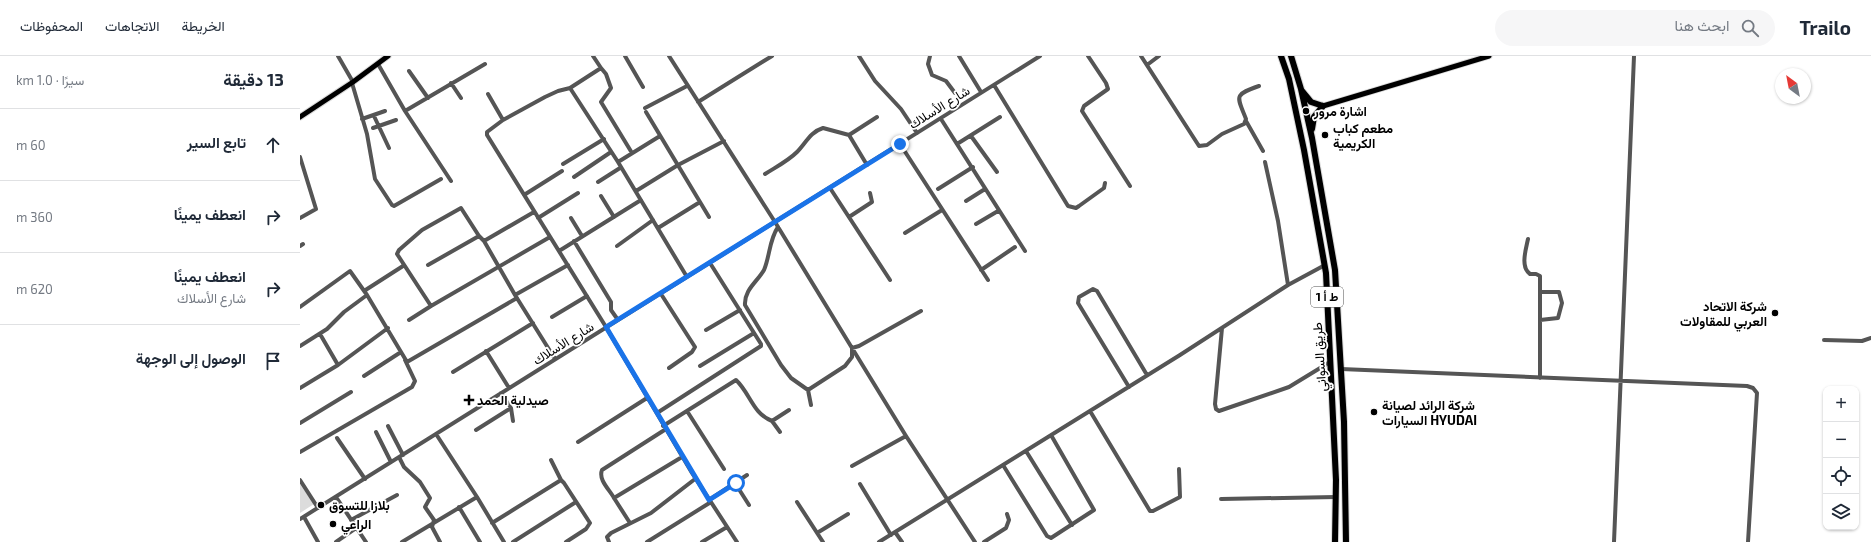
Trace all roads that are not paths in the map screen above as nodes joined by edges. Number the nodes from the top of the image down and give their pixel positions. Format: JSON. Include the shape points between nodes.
{"nodes":[{"id":1,"x":338,"y":56,"type":"edge"},
{"id":2,"x":388,"y":56,"type":"edge"},
{"id":3,"x":594,"y":56,"type":"edge"},
{"id":4,"x":625,"y":56,"type":"edge"},
{"id":5,"x":670,"y":56,"type":"edge"},
{"id":6,"x":772,"y":56,"type":"edge"},
{"id":7,"x":859,"y":56,"type":"edge"},
{"id":8,"x":930,"y":56,"type":"edge"},
{"id":9,"x":958,"y":56,"type":"edge"},
{"id":10,"x":1040,"y":56,"type":"edge"},
{"id":11,"x":1088,"y":56,"type":"edge"},
{"id":12,"x":1141,"y":56,"type":"edge"},
{"id":13,"x":1159,"y":56,"type":"edge"},
{"id":14,"x":1281,"y":56,"type":"edge"},
{"id":15,"x":1291,"y":56,"type":"edge"},
{"id":16,"x":1489,"y":56,"type":"edge"},
{"id":17,"x":1634,"y":56,"type":"edge"},
{"id":18,"x":764,"y":58,"type":"edge"},
{"id":19,"x":378,"y":64,"type":"junction"},
{"id":20,"x":485,"y":64,"type":"dead end"},
{"id":21,"x":1147,"y":65,"type":"junction"},
{"id":22,"x":601,"y":68,"type":"junction"},
{"id":23,"x":409,"y":71,"type":"dead end"},
{"id":24,"x":353,"y":82,"type":"junction"},
{"id":25,"x":451,"y":83,"type":"junction"},
{"id":26,"x":994,"y":84,"type":"junction"},
{"id":27,"x":688,"y":86,"type":"junction"},
{"id":28,"x":1259,"y":86,"type":"dead end"},
{"id":29,"x":643,"y":87,"type":"dead end"},
{"id":30,"x":570,"y":88,"type":"junction"},
{"id":31,"x":1301,"y":89,"type":"junction"},
{"id":32,"x":981,"y":92,"type":"junction"},
{"id":33,"x":955,"y":93,"type":"dead end"},
{"id":34,"x":488,"y":94,"type":"dead end"},
{"id":35,"x":428,"y":98,"type":"junction"},
{"id":36,"x":461,"y":98,"type":"dead end"},
{"id":37,"x":698,"y":102,"type":"junction"},
{"id":38,"x":1323,"y":106,"type":"junction"},
{"id":39,"x":385,"y":111,"type":"dead end"},
{"id":40,"x":405,"y":111,"type":"junction"},
{"id":41,"x":374,"y":116,"type":"junction"},
{"id":42,"x":300,"y":117,"type":"edge"},
{"id":43,"x":877,"y":117,"type":"dead end"},
{"id":44,"x":1000,"y":117,"type":"dead end"},
{"id":45,"x":362,"y":119,"type":"junction"},
{"id":46,"x":941,"y":119,"type":"junction"},
{"id":47,"x":396,"y":120,"type":"dead end"},
{"id":48,"x":503,"y":120,"type":"junction"},
{"id":49,"x":1246,"y":121,"type":"junction"},
{"id":50,"x":378,"y":126,"type":"junction"},
{"id":51,"x":372,"y":128,"type":"dead end"},
{"id":52,"x":917,"y":133,"type":"junction"},
{"id":53,"x":849,"y":135,"type":"junction"},
{"id":54,"x":660,"y":136,"type":"junction"},
{"id":55,"x":971,"y":136,"type":"junction"},
{"id":56,"x":1312,"y":138,"type":"junction"},
{"id":57,"x":604,"y":139,"type":"junction"},
{"id":58,"x":724,"y":141,"type":"junction"},
{"id":59,"x":900,"y":144,"type":"junction"},
{"id":60,"x":958,"y":144,"type":"junction"},
{"id":61,"x":389,"y":148,"type":"dead end"},
{"id":62,"x":1263,"y":151,"type":"dead end"},
{"id":63,"x":611,"y":152,"type":"junction"},
{"id":64,"x":632,"y":153,"type":"junction"},
{"id":65,"x":300,"y":157,"type":"edge"},
{"id":66,"x":618,"y":162,"type":"junction"},
{"id":67,"x":1265,"y":162,"type":"dead end"},
{"id":68,"x":563,"y":164,"type":"dead end"},
{"id":69,"x":678,"y":165,"type":"junction"},
{"id":70,"x":867,"y":165,"type":"junction"},
{"id":71,"x":972,"y":167,"type":"junction"},
{"id":72,"x":620,"y":168,"type":"junction"},
{"id":73,"x":562,"y":172,"type":"dead end"},
{"id":74,"x":997,"y":172,"type":"dead end"},
{"id":75,"x":765,"y":174,"type":"dead end"},
{"id":76,"x":574,"y":177,"type":"dead end"},
{"id":77,"x":441,"y":179,"type":"dead end"},
{"id":78,"x":450,"y":181,"type":"dead end"},
{"id":79,"x":598,"y":182,"type":"dead end"},
{"id":80,"x":1105,"y":183,"type":"dead end"},
{"id":81,"x":1130,"y":186,"type":"dead end"},
{"id":82,"x":830,"y":188,"type":"junction"},
{"id":83,"x":985,"y":188,"type":"junction"},
{"id":84,"x":938,"y":189,"type":"dead end"},
{"id":85,"x":636,"y":192,"type":"junction"},
{"id":86,"x":870,"y":192,"type":"dead end"},
{"id":87,"x":578,"y":193,"type":"dead end"},
{"id":88,"x":524,"y":195,"type":"junction"},
{"id":89,"x":601,"y":196,"type":"dead end"},
{"id":90,"x":641,"y":200,"type":"junction"},
{"id":91,"x":966,"y":201,"type":"dead end"},
{"id":92,"x":700,"y":202,"type":"junction"},
{"id":93,"x":942,"y":210,"type":"junction"},
{"id":94,"x":998,"y":210,"type":"junction"},
{"id":95,"x":534,"y":212,"type":"junction"},
{"id":96,"x":614,"y":217,"type":"junction"},
{"id":97,"x":709,"y":217,"type":"dead end"},
{"id":98,"x":849,"y":217,"type":"junction"},
{"id":99,"x":300,"y":218,"type":"edge"},
{"id":100,"x":538,"y":218,"type":"junction"},
{"id":101,"x":571,"y":218,"type":"dead end"},
{"id":102,"x":653,"y":220,"type":"junction"},
{"id":103,"x":775,"y":222,"type":"junction"},
{"id":104,"x":976,"y":224,"type":"dead end"},
{"id":105,"x":778,"y":227,"type":"junction"},
{"id":106,"x":658,"y":228,"type":"junction"},
{"id":107,"x":905,"y":233,"type":"dead end"},
{"id":108,"x":479,"y":236,"type":"junction"},
{"id":109,"x":582,"y":236,"type":"junction"},
{"id":110,"x":550,"y":237,"type":"junction"},
{"id":111,"x":1528,"y":239,"type":"dead end"},
{"id":112,"x":484,"y":241,"type":"junction"},
{"id":113,"x":574,"y":241,"type":"junction"},
{"id":114,"x":617,"y":246,"type":"dead end"},
{"id":115,"x":1015,"y":247,"type":"dead end"},
{"id":116,"x":559,"y":251,"type":"junction"},
{"id":117,"x":1025,"y":251,"type":"dead end"},
{"id":118,"x":710,"y":263,"type":"junction"},
{"id":119,"x":428,"y":265,"type":"dead end"},
{"id":120,"x":568,"y":265,"type":"junction"},
{"id":121,"x":1325,"y":265,"type":"junction"},
{"id":122,"x":403,"y":266,"type":"junction"},
{"id":123,"x":500,"y":266,"type":"junction"},
{"id":124,"x":981,"y":270,"type":"junction"},
{"id":125,"x":687,"y":277,"type":"junction"},
{"id":126,"x":890,"y":280,"type":"dead end"},
{"id":127,"x":988,"y":280,"type":"dead end"},
{"id":128,"x":1288,"y":285,"type":"junction"},
{"id":129,"x":364,"y":291,"type":"junction"},
{"id":130,"x":1327,"y":292,"type":"junction"},
{"id":131,"x":1540,"y":292,"type":"junction"},
{"id":132,"x":1337,"y":293,"type":"junction"},
{"id":133,"x":661,"y":294,"type":"junction"},
{"id":134,"x":367,"y":295,"type":"junction"},
{"id":135,"x":587,"y":296,"type":"junction"},
{"id":136,"x":516,"y":297,"type":"junction"},
{"id":137,"x":431,"y":306,"type":"junction"},
{"id":138,"x":300,"y":307,"type":"edge"},
{"id":139,"x":740,"y":310,"type":"junction"},
{"id":140,"x":921,"y":311,"type":"dead end"},
{"id":141,"x":1327,"y":312,"type":"junction"},
{"id":142,"x":1338,"y":314,"type":"junction"},
{"id":143,"x":552,"y":317,"type":"dead end"},
{"id":144,"x":408,"y":320,"type":"dead end"},
{"id":145,"x":618,"y":320,"type":"junction"},
{"id":146,"x":1540,"y":320,"type":"junction"},
{"id":147,"x":532,"y":323,"type":"junction"},
{"id":148,"x":606,"y":327,"type":"junction"},
{"id":149,"x":388,"y":328,"type":"junction"},
{"id":150,"x":1222,"y":328,"type":"junction"},
{"id":151,"x":706,"y":330,"type":"dead end"},
{"id":152,"x":754,"y":333,"type":"junction"},
{"id":153,"x":320,"y":334,"type":"junction"},
{"id":154,"x":1871,"y":338,"type":"edge"},
{"id":155,"x":1824,"y":340,"type":"dead end"},
{"id":156,"x":300,"y":346,"type":"edge"},
{"id":157,"x":852,"y":348,"type":"junction"},
{"id":158,"x":401,"y":352,"type":"junction"},
{"id":159,"x":486,"y":352,"type":"junction"},
{"id":160,"x":555,"y":359,"type":"junction"},
{"id":161,"x":405,"y":360,"type":"junction"},
{"id":162,"x":1330,"y":362,"type":"junction"},
{"id":163,"x":338,"y":365,"type":"junction"},
{"id":164,"x":700,"y":366,"type":"dead end"},
{"id":165,"x":670,"y":368,"type":"dead end"},
{"id":166,"x":1341,"y":369,"type":"junction"},
{"id":167,"x":453,"y":372,"type":"dead end"},
{"id":168,"x":1147,"y":375,"type":"junction"},
{"id":169,"x":364,"y":376,"type":"dead end"},
{"id":170,"x":1540,"y":378,"type":"junction"},
{"id":171,"x":1621,"y":381,"type":"junction"},
{"id":172,"x":1129,"y":387,"type":"junction"},
{"id":173,"x":300,"y":388,"type":"edge"},
{"id":174,"x":509,"y":388,"type":"junction"},
{"id":175,"x":808,"y":390,"type":"junction"},
{"id":176,"x":351,"y":392,"type":"dead end"},
{"id":177,"x":501,"y":393,"type":"junction"},
{"id":178,"x":647,"y":398,"type":"junction"},
{"id":179,"x":811,"y":405,"type":"dead end"},
{"id":180,"x":511,"y":408,"type":"junction"},
{"id":181,"x":789,"y":410,"type":"dead end"},
{"id":182,"x":687,"y":411,"type":"junction"},
{"id":183,"x":1090,"y":411,"type":"junction"},
{"id":184,"x":657,"y":413,"type":"junction"},
{"id":185,"x":514,"y":420,"type":"dead end"},
{"id":186,"x":772,"y":421,"type":"junction"},
{"id":187,"x":300,"y":423,"type":"edge"},
{"id":188,"x":388,"y":426,"type":"dead end"},
{"id":189,"x":665,"y":428,"type":"junction"},
{"id":190,"x":476,"y":430,"type":"dead end"},
{"id":191,"x":376,"y":432,"type":"dead end"},
{"id":192,"x":780,"y":432,"type":"dead end"},
{"id":193,"x":436,"y":434,"type":"junction"},
{"id":194,"x":1051,"y":435,"type":"junction"},
{"id":195,"x":906,"y":436,"type":"junction"},
{"id":196,"x":337,"y":438,"type":"dead end"},
{"id":197,"x":578,"y":442,"type":"dead end"},
{"id":198,"x":1026,"y":451,"type":"junction"},
{"id":199,"x":300,"y":452,"type":"edge"},
{"id":200,"x":401,"y":456,"type":"junction"},
{"id":201,"x":682,"y":457,"type":"junction"},
{"id":202,"x":551,"y":460,"type":"dead end"},
{"id":203,"x":392,"y":462,"type":"junction"},
{"id":204,"x":1003,"y":465,"type":"junction"},
{"id":205,"x":852,"y":466,"type":"dead end"},
{"id":206,"x":724,"y":469,"type":"dead end"},
{"id":207,"x":1178,"y":469,"type":"dead end"},
{"id":208,"x":747,"y":475,"type":"dead end"},
{"id":209,"x":364,"y":479,"type":"junction"},
{"id":210,"x":695,"y":479,"type":"junction"},
{"id":211,"x":300,"y":480,"type":"edge"},
{"id":212,"x":561,"y":480,"type":"junction"},
{"id":213,"x":736,"y":483,"type":"junction"},
{"id":214,"x":860,"y":484,"type":"dead end"},
{"id":215,"x":397,"y":495,"type":"dead end"},
{"id":216,"x":336,"y":497,"type":"junction"},
{"id":217,"x":477,"y":497,"type":"junction"},
{"id":218,"x":1336,"y":497,"type":"junction"},
{"id":219,"x":614,"y":498,"type":"junction"},
{"id":220,"x":947,"y":499,"type":"junction"},
{"id":221,"x":1221,"y":499,"type":"dead end"},
{"id":222,"x":710,"y":501,"type":"junction"},
{"id":223,"x":576,"y":502,"type":"junction"},
{"id":224,"x":796,"y":502,"type":"dead end"},
{"id":225,"x":749,"y":505,"type":"dead end"},
{"id":226,"x":459,"y":507,"type":"junction"},
{"id":227,"x":318,"y":508,"type":"junction"},
{"id":228,"x":848,"y":514,"type":"dead end"},
{"id":229,"x":1007,"y":514,"type":"dead end"},
{"id":230,"x":302,"y":518,"type":"edge"},
{"id":231,"x":351,"y":520,"type":"junction"},
{"id":232,"x":492,"y":522,"type":"junction"},
{"id":233,"x":630,"y":523,"type":"junction"},
{"id":234,"x":432,"y":524,"type":"junction"},
{"id":235,"x":1072,"y":525,"type":"junction"},
{"id":236,"x":727,"y":527,"type":"junction"},
{"id":237,"x":356,"y":528,"type":"junction"},
{"id":238,"x":895,"y":532,"type":"junction"},
{"id":239,"x":817,"y":533,"type":"junction"},
{"id":240,"x":891,"y":535,"type":"junction"},
{"id":241,"x":407,"y":541,"type":"edge"},
{"id":242,"x":735,"y":541,"type":"edge"},
{"id":243,"x":318,"y":542,"type":"edge"},
{"id":244,"x":336,"y":542,"type":"edge"},
{"id":245,"x":366,"y":542,"type":"edge"},
{"id":246,"x":402,"y":542,"type":"edge"},
{"id":247,"x":439,"y":542,"type":"edge"},
{"id":248,"x":480,"y":542,"type":"edge"},
{"id":249,"x":504,"y":542,"type":"edge"},
{"id":250,"x":513,"y":542,"type":"edge"},
{"id":251,"x":566,"y":542,"type":"edge"},
{"id":252,"x":609,"y":542,"type":"edge"},
{"id":253,"x":647,"y":542,"type":"edge"},
{"id":254,"x":702,"y":542,"type":"edge"},
{"id":255,"x":823,"y":542,"type":"edge"},
{"id":256,"x":879,"y":542,"type":"edge"},
{"id":257,"x":902,"y":542,"type":"edge"},
{"id":258,"x":975,"y":542,"type":"edge"},
{"id":259,"x":984,"y":542,"type":"edge"},
{"id":260,"x":1335,"y":542,"type":"edge"},
{"id":261,"x":1346,"y":542,"type":"edge"},
{"id":262,"x":1614,"y":542,"type":"edge"},
{"id":263,"x":1748,"y":542,"type":"edge"}],
"edges":[{"from":1,"to":24,"type":"street"},
{"from":2,"to":19,"type":"main road"},
{"from":3,"to":22,"type":"street"},
{"from":4,"to":29,"type":"street"},
{"from":5,"to":27,"type":"street"},
{"from":6,"to":18,"type":"street"},
{"from":7,"to":52,"type":"street","via":[[875,81],[901,109]]},
{"from":8,"to":33,"type":"street","via":[[928,64],[932,75],[946,81]]},
{"from":9,"to":32,"type":"street"},
{"from":10,"to":26,"type":"street","name":"شارع الأسلاك"},
{"from":11,"to":81,"type":"street","via":[[1108,89],[1082,111]]},
{"from":12,"to":21,"type":"street"},
{"from":13,"to":21,"type":"street"},
{"from":14,"to":121,"type":"highway","name":"طريق السواني","number":"ط أ 1","via":[[1296,112]]},
{"from":15,"to":31,"type":"highway","name":"طريق السواني","number":"ط أ 1"},
{"from":16,"to":38,"type":"main road"},
{"from":17,"to":171,"type":"street"},
{"from":18,"to":37,"type":"street"},
{"from":19,"to":24,"type":"main road"},
{"from":19,"to":40,"type":"street"},
{"from":20,"to":25,"type":"street"},
{"from":21,"to":49,"type":"street","via":[[1199,146],[1207,146]]},
{"from":22,"to":30,"type":"street"},
{"from":22,"to":64,"type":"street","via":[[612,88],[601,102]]},
{"from":23,"to":35,"type":"street"},
{"from":24,"to":42,"type":"main road"},
{"from":24,"to":45,"type":"street"},
{"from":25,"to":35,"type":"street"},
{"from":25,"to":36,"type":"street"},
{"from":26,"to":32,"type":"street","name":"شارع الأسلاك"},
{"from":26,"to":80,"type":"street","via":[[1068,206],[1076,208],[1104,188]]},
{"from":27,"to":37,"type":"street"},
{"from":27,"to":54,"type":"street","via":[[645,110]]},
{"from":28,"to":49,"type":"street","via":[[1244,91],[1239,98]]},
{"from":30,"to":48,"type":"street","via":[[558,90]]},
{"from":30,"to":57,"type":"street"},
{"from":31,"to":38,"type":"highway","via":[[1310,101]]},
{"from":31,"to":56,"type":"highway","name":"طريق السواني","number":"ط أ 1"},
{"from":32,"to":46,"type":"street","name":"شارع الأسلاك"},
{"from":34,"to":48,"type":"street"},
{"from":35,"to":40,"type":"street"},
{"from":37,"to":58,"type":"street"},
{"from":38,"to":56,"type":"highway","via":[[1313,120]]},
{"from":39,"to":41,"type":"street"},
{"from":40,"to":78,"type":"street"},
{"from":41,"to":45,"type":"street"},
{"from":41,"to":50,"type":"street"},
{"from":43,"to":53,"type":"street"},
{"from":44,"to":55,"type":"street"},
{"from":45,"to":77,"type":"street","via":[[376,179],[392,205]]},
{"from":46,"to":52,"type":"street","name":"شارع الأسلاك"},
{"from":46,"to":60,"type":"street"},
{"from":47,"to":50,"type":"street"},
{"from":48,"to":88,"type":"street","via":[[487,132],[487,135]]},
{"from":49,"to":62,"type":"street"},
{"from":50,"to":51,"type":"street"},
{"from":50,"to":61,"type":"street"},
{"from":52,"to":59,"type":"street","name":"شارع الأسلاك"},
{"from":53,"to":70,"type":"street"},
{"from":53,"to":75,"type":"street","via":[[819,129],[798,151]]},
{"from":54,"to":64,"type":"street"},
{"from":54,"to":69,"type":"street"},
{"from":55,"to":60,"type":"street"},
{"from":55,"to":74,"type":"street"},
{"from":56,"to":132,"type":"highway","name":"طريق السواني","number":"ط أ 1"},
{"from":57,"to":63,"type":"street"},
{"from":57,"to":68,"type":"street"},
{"from":58,"to":69,"type":"street"},
{"from":58,"to":103,"type":"street"},
{"from":59,"to":70,"type":"street","name":"شارع الأسلاك"},
{"from":59,"to":93,"type":"street"},
{"from":60,"to":71,"type":"street"},
{"from":63,"to":66,"type":"street"},
{"from":63,"to":76,"type":"street"},
{"from":64,"to":66,"type":"street"},
{"from":65,"to":99,"type":"street","via":[[316,209]]},
{"from":66,"to":72,"type":"street"},
{"from":67,"to":128,"type":"street"},
{"from":69,"to":85,"type":"street"},
{"from":69,"to":92,"type":"street"},
{"from":70,"to":82,"type":"street","name":"شارع الأسلاك"},
{"from":71,"to":83,"type":"street"},
{"from":71,"to":84,"type":"street"},
{"from":72,"to":79,"type":"street"},
{"from":72,"to":85,"type":"street"},
{"from":73,"to":88,"type":"street"},
{"from":82,"to":98,"type":"street"},
{"from":82,"to":103,"type":"street","name":"شارع الأسلاك"},
{"from":83,"to":91,"type":"street"},
{"from":83,"to":94,"type":"street"},
{"from":85,"to":90,"type":"street"},
{"from":86,"to":98,"type":"street","via":[[872,202]]},
{"from":87,"to":100,"type":"street"},
{"from":88,"to":95,"type":"street"},
{"from":89,"to":96,"type":"street"},
{"from":90,"to":96,"type":"street"},
{"from":90,"to":102,"type":"street"},
{"from":92,"to":97,"type":"street"},
{"from":92,"to":106,"type":"street"},
{"from":93,"to":107,"type":"street"},
{"from":93,"to":124,"type":"street"},
{"from":94,"to":104,"type":"street"},
{"from":94,"to":117,"type":"street"},
{"from":95,"to":100,"type":"street"},
{"from":95,"to":112,"type":"street"},
{"from":96,"to":109,"type":"street"},
{"from":98,"to":126,"type":"street"},
{"from":100,"to":110,"type":"street"},
{"from":101,"to":109,"type":"street"},
{"from":102,"to":106,"type":"street"},
{"from":102,"to":114,"type":"street"},
{"from":103,"to":105,"type":"street"},
{"from":103,"to":118,"type":"street","name":"شارع الأسلاك"},
{"from":105,"to":157,"type":"street"},
{"from":105,"to":175,"type":"street","via":[[772,238],[763,271],[745,296],[744,306],[781,365],[791,378]]},
{"from":106,"to":125,"type":"street"},
{"from":108,"to":112,"type":"street"},
{"from":108,"to":119,"type":"street"},
{"from":108,"to":122,"type":"street","via":[[461,208],[422,230],[396,252]]},
{"from":109,"to":113,"type":"street"},
{"from":110,"to":116,"type":"street"},
{"from":110,"to":123,"type":"street"},
{"from":111,"to":131,"type":"street","via":[[1525,269],[1530,274],[1540,276]]},
{"from":112,"to":123,"type":"street"},
{"from":113,"to":116,"type":"street"},
{"from":113,"to":145,"type":"street","via":[[611,302],[611,310]]},
{"from":115,"to":124,"type":"street"},
{"from":116,"to":120,"type":"street"},
{"from":118,"to":125,"type":"street","name":"شارع الأسلاك"},
{"from":118,"to":139,"type":"street"},
{"from":120,"to":135,"type":"street"},
{"from":120,"to":136,"type":"street"},
{"from":121,"to":128,"type":"street"},
{"from":121,"to":130,"type":"highway","name":"طريق السواني","number":"ط أ 1"},
{"from":122,"to":129,"type":"street"},
{"from":122,"to":137,"type":"street"},
{"from":123,"to":136,"type":"street"},
{"from":123,"to":137,"type":"street"},
{"from":124,"to":127,"type":"street"},
{"from":125,"to":133,"type":"street","name":"شارع الأسلاك"},
{"from":128,"to":150,"type":"street"},
{"from":129,"to":134,"type":"street"},
{"from":129,"to":138,"type":"street","via":[[350,271]]},
{"from":130,"to":132,"type":"highway"},
{"from":130,"to":141,"type":"highway","name":"طريق السواني","number":"ط أ 1"},
{"from":131,"to":146,"type":"street"},
{"from":131,"to":146,"type":"street","via":[[1559,292],[1562,303],[1558,318]]},
{"from":132,"to":142,"type":"highway","name":"طريق السواني","number":"ط أ 1"},
{"from":133,"to":145,"type":"street","name":"شارع الأسلاك"},
{"from":133,"to":165,"type":"street","via":[[695,347]]},
{"from":134,"to":149,"type":"street"},
{"from":134,"to":153,"type":"street"},
{"from":135,"to":143,"type":"street"},
{"from":135,"to":148,"type":"street"},
{"from":136,"to":147,"type":"street"},
{"from":136,"to":161,"type":"street","via":[[409,362]]},
{"from":137,"to":144,"type":"street"},
{"from":139,"to":151,"type":"street"},
{"from":139,"to":152,"type":"street"},
{"from":140,"to":157,"type":"street"},
{"from":141,"to":142,"type":"highway","via":[[1334,310]]},
{"from":141,"to":162,"type":"highway","name":"طريق السواني","number":"ط أ 1"},
{"from":142,"to":166,"type":"highway","name":"طريق السواني","number":"ط أ 1"},
{"from":145,"to":148,"type":"street","name":"شارع الأسلاك"},
{"from":146,"to":170,"type":"street"},
{"from":147,"to":159,"type":"street"},
{"from":147,"to":160,"type":"street"},
{"from":148,"to":160,"type":"street","name":"شارع الأسلاك"},
{"from":148,"to":178,"type":"street"},
{"from":149,"to":158,"type":"street"},
{"from":149,"to":163,"type":"street"},
{"from":150,"to":162,"type":"street","via":[[1215,404],[1219,411],[1289,387]]},
{"from":150,"to":168,"type":"street"},
{"from":152,"to":164,"type":"street"},
{"from":152,"to":184,"type":"street","via":[[761,346]]},
{"from":153,"to":156,"type":"street"},
{"from":153,"to":163,"type":"street"},
{"from":154,"to":155,"type":"street","via":[[1862,341]]},
{"from":157,"to":175,"type":"street","via":[[852,357],[845,366]]},
{"from":157,"to":195,"type":"street"},
{"from":158,"to":161,"type":"street"},
{"from":158,"to":169,"type":"street"},
{"from":159,"to":167,"type":"street"},
{"from":159,"to":174,"type":"street"},
{"from":160,"to":174,"type":"street","name":"شارع الأسلاك"},
{"from":161,"to":199,"type":"street","via":[[415,380],[412,387]]},
{"from":162,"to":218,"type":"highway","name":"طريق السواني","number":"ط أ 1"},
{"from":163,"to":173,"type":"street"},
{"from":166,"to":170,"type":"street"},
{"from":166,"to":261,"type":"highway","name":"طريق السواني","number":"ط أ 1","via":[[1346,468]]},
{"from":168,"to":172,"type":"street"},
{"from":168,"to":172,"type":"street","via":[[1098,291],[1094,289],[1078,297],[1078,303]]},
{"from":170,"to":171,"type":"street"},
{"from":171,"to":262,"type":"street"},
{"from":171,"to":263,"type":"street","via":[[1755,388],[1757,393]]},
{"from":172,"to":183,"type":"street"},
{"from":174,"to":177,"type":"street","name":"شارع الأسلاك"},
{"from":175,"to":179,"type":"street"},
{"from":176,"to":187,"type":"street"},
{"from":177,"to":180,"type":"street"},
{"from":177,"to":193,"type":"street","name":"شارع الأسلاك"},
{"from":178,"to":184,"type":"street"},
{"from":178,"to":197,"type":"street"},
{"from":180,"to":185,"type":"street"},
{"from":180,"to":190,"type":"street"},
{"from":181,"to":186,"type":"street"},
{"from":182,"to":186,"type":"street","via":[[736,380],[762,416]]},
{"from":182,"to":189,"type":"street"},
{"from":182,"to":206,"type":"street"},
{"from":183,"to":194,"type":"street"},
{"from":183,"to":207,"type":"street","via":[[1150,511],[1180,497]]},
{"from":184,"to":189,"type":"street"},
{"from":186,"to":192,"type":"street"},
{"from":188,"to":200,"type":"street"},
{"from":189,"to":201,"type":"street"},
{"from":189,"to":219,"type":"street","via":[[602,470],[602,481]]},
{"from":191,"to":203,"type":"street"},
{"from":193,"to":200,"type":"street","name":"شارع الأسلاك"},
{"from":193,"to":217,"type":"street"},
{"from":194,"to":198,"type":"street"},
{"from":194,"to":235,"type":"street","via":[[1094,508],[1091,513]]},
{"from":195,"to":205,"type":"street"},
{"from":195,"to":220,"type":"street"},
{"from":196,"to":209,"type":"street"},
{"from":198,"to":204,"type":"street"},
{"from":198,"to":235,"type":"street"},
{"from":200,"to":203,"type":"street","name":"شارع الأسلاك"},
{"from":200,"to":234,"type":"street","via":[[404,467],[420,482],[430,498],[424,507],[434,520]]},
{"from":201,"to":210,"type":"street"},
{"from":201,"to":219,"type":"street"},
{"from":202,"to":212,"type":"street"},
{"from":203,"to":209,"type":"street","name":"شارع الأسلاك"},
{"from":204,"to":220,"type":"street"},
{"from":204,"to":235,"type":"street","via":[[1048,538]]},
{"from":208,"to":213,"type":"street"},
{"from":209,"to":216,"type":"street","name":"شارع الأسلاك"},
{"from":210,"to":222,"type":"street"},
{"from":210,"to":233,"type":"street","via":[[651,513]]},
{"from":211,"to":227,"type":"street"},
{"from":212,"to":223,"type":"street"},
{"from":212,"to":232,"type":"street"},
{"from":213,"to":222,"type":"street"},
{"from":213,"to":225,"type":"street"},
{"from":214,"to":240,"type":"street"},
{"from":215,"to":231,"type":"street"},
{"from":216,"to":227,"type":"street","name":"شارع الأسلاك"},
{"from":216,"to":231,"type":"street"},
{"from":217,"to":226,"type":"street"},
{"from":217,"to":232,"type":"street"},
{"from":218,"to":221,"type":"street"},
{"from":218,"to":260,"type":"highway","name":"طريق السواني","number":"ط أ 1"},
{"from":219,"to":233,"type":"street"},
{"from":220,"to":238,"type":"street"},
{"from":220,"to":258,"type":"street"},
{"from":222,"to":236,"type":"street"},
{"from":222,"to":253,"type":"street"},
{"from":223,"to":250,"type":"street"},
{"from":223,"to":251,"type":"street","via":[[590,526]]},
{"from":224,"to":239,"type":"street"},
{"from":226,"to":234,"type":"street"},
{"from":226,"to":248,"type":"street"},
{"from":227,"to":230,"type":"street","name":"شارع الأسلاك"},
{"from":228,"to":239,"type":"street"},
{"from":229,"to":259,"type":"street","via":[[1010,520],[1006,528]]},
{"from":230,"to":243,"type":"street"},
{"from":231,"to":237,"type":"street"},
{"from":232,"to":249,"type":"street"},
{"from":233,"to":252,"type":"street","via":[[611,533],[607,537]]},
{"from":234,"to":241,"type":"street"},
{"from":234,"to":247,"type":"street"},
{"from":236,"to":242,"type":"street"},
{"from":236,"to":254,"type":"street"},
{"from":237,"to":244,"type":"street"},
{"from":237,"to":245,"type":"street"},
{"from":238,"to":240,"type":"street"},
{"from":238,"to":257,"type":"street"},
{"from":239,"to":255,"type":"street"},
{"from":240,"to":256,"type":"street"},
{"from":241,"to":246,"type":"street"}]}
